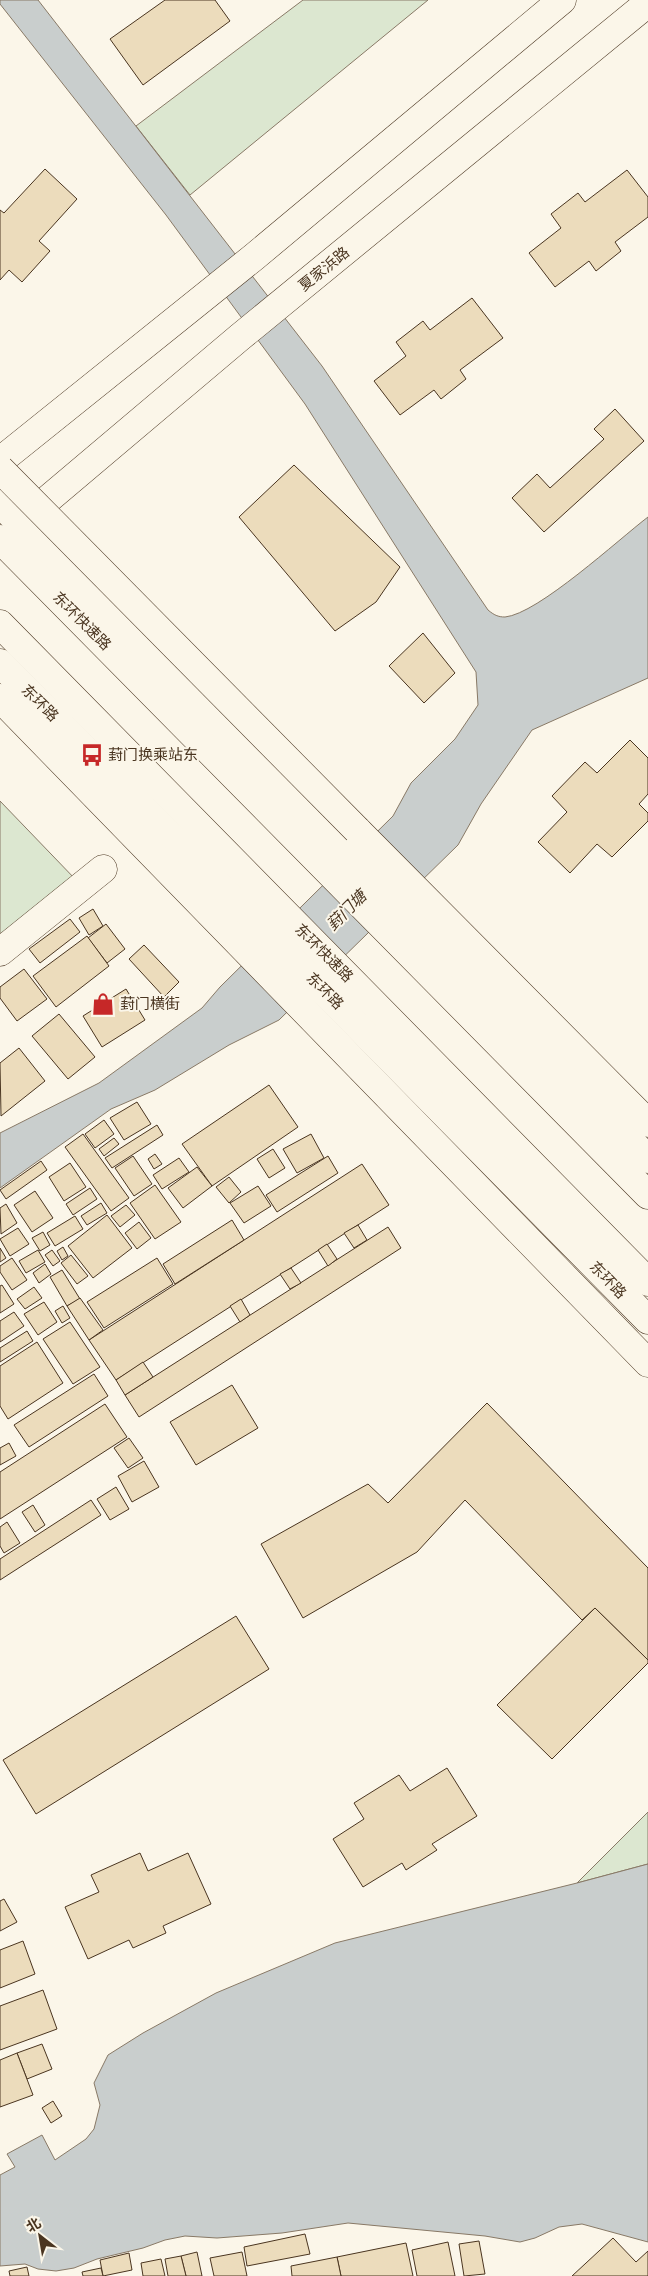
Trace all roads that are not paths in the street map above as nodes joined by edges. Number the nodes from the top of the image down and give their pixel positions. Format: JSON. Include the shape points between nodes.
{"nodes":[{"id":1,"x":562,"y":0,"type":"edge"},
{"id":2,"x":648,"y":3,"type":"edge"},
{"id":3,"x":0,"y":461,"type":"edge"},
{"id":4,"x":0,"y":468,"type":"edge"},
{"id":5,"x":0,"y":503,"type":"edge"},
{"id":6,"x":7,"y":532,"type":"edge"},
{"id":7,"x":0,"y":624,"type":"edge"},
{"id":8,"x":0,"y":663,"type":"edge"},
{"id":9,"x":0,"y":698,"type":"edge"},
{"id":10,"x":103,"y":869,"type":"dead end"},
{"id":11,"x":0,"y":952,"type":"edge"},
{"id":12,"x":648,"y":1123,"type":"edge"},
{"id":13,"x":648,"y":1159,"type":"edge"},
{"id":14,"x":648,"y":1195,"type":"edge"},
{"id":15,"x":648,"y":1282,"type":"edge"},
{"id":16,"x":648,"y":1320,"type":"edge"},
{"id":17,"x":648,"y":1363,"type":"edge"}],
"edges":[{"from":1,"to":3,"type":"main road","via":[[254,256]]},
{"from":2,"to":6,"type":"main road","name":"夏家浜路"},
{"from":4,"to":12,"type":"main road","bridge":true},
{"from":5,"to":6,"type":"main road"},
{"from":6,"to":13,"type":"main road","via":[[329,835]]},
{"from":6,"to":14,"type":"main road","name":"东环快速路"},
{"from":7,"to":15,"type":"main road","name":"东环快速路"},
{"from":8,"to":16,"type":"main road","name":"东环路"},
{"from":9,"to":17,"type":"main road"},
{"from":10,"to":11,"type":"main road"}]}
